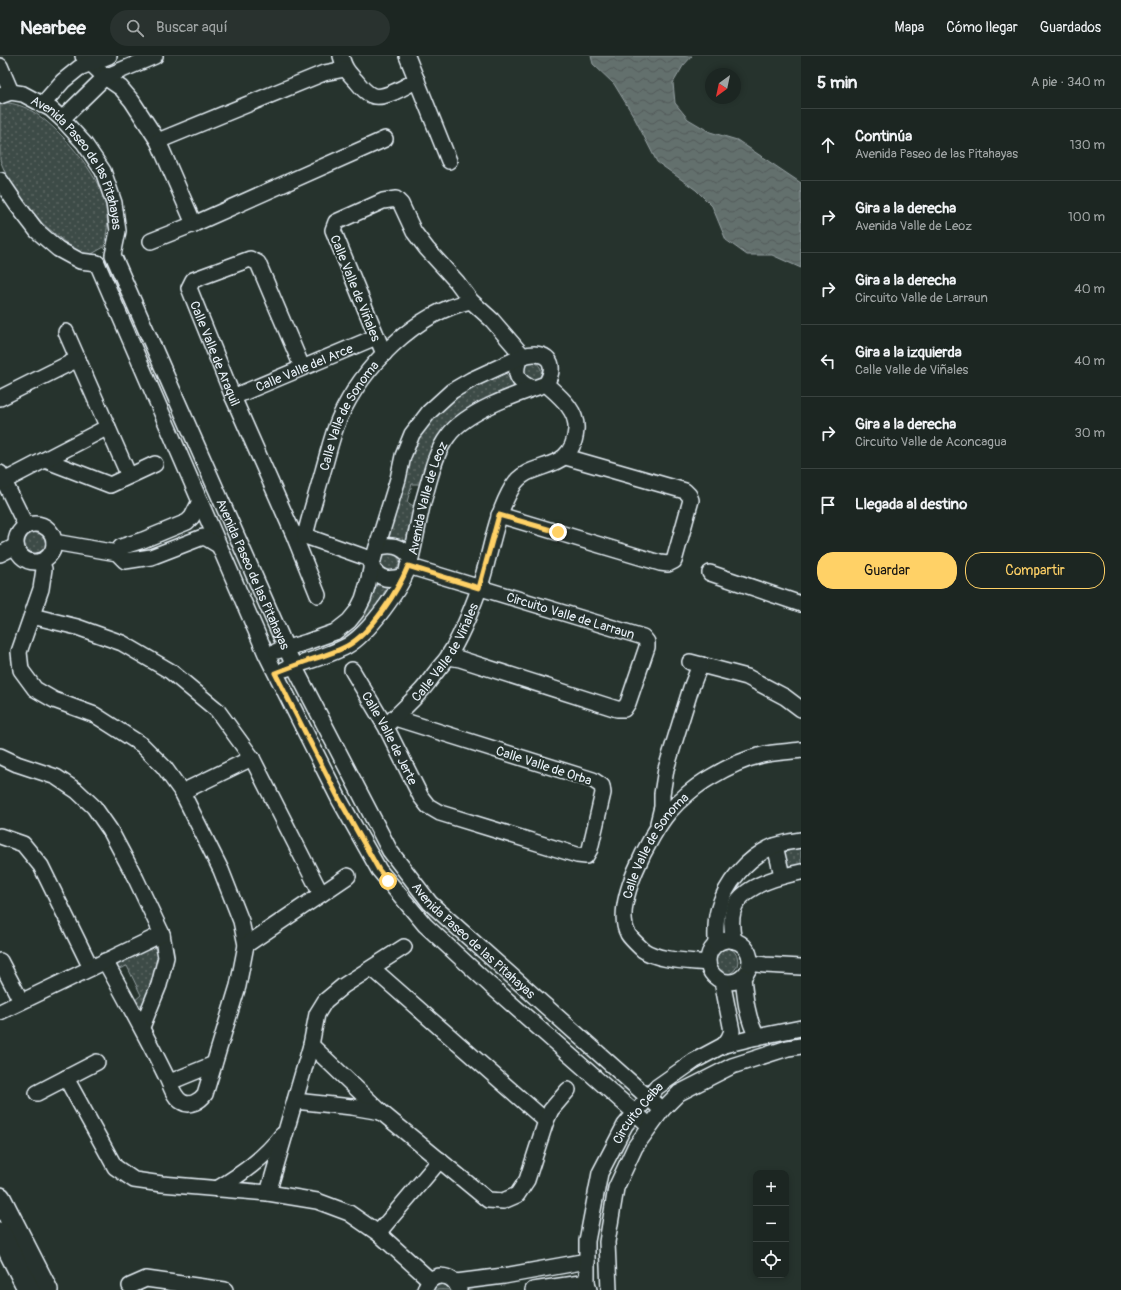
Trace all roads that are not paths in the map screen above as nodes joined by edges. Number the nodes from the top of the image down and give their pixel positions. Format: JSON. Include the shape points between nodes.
{"nodes":[{"id":1,"x":109,"y":56,"type":"edge"},
{"id":2,"x":155,"y":56,"type":"edge"},
{"id":3,"x":407,"y":56,"type":"edge"},
{"id":4,"x":87,"y":60,"type":"edge"},
{"id":5,"x":343,"y":63,"type":"edge"},
{"id":6,"x":0,"y":66,"type":"edge"},
{"id":7,"x":105,"y":77,"type":"junction"},
{"id":8,"x":417,"y":80,"type":"junction"},
{"id":9,"x":5,"y":94,"type":"edge"},
{"id":10,"x":42,"y":105,"type":"junction"},
{"id":11,"x":62,"y":119,"type":"junction"},
{"id":12,"x":385,"y":140,"type":"dead end"},
{"id":13,"x":158,"y":141,"type":"junction"},
{"id":14,"x":449,"y":161,"type":"dead end"},
{"id":15,"x":0,"y":180,"type":"edge"},
{"id":16,"x":194,"y":224,"type":"junction"},
{"id":17,"x":151,"y":241,"type":"dead end"},
{"id":18,"x":113,"y":255,"type":"junction"},
{"id":19,"x":97,"y":263,"type":"junction"},
{"id":20,"x":471,"y":301,"type":"junction"},
{"id":21,"x":66,"y":332,"type":"dead end"},
{"id":22,"x":376,"y":337,"type":"junction"},
{"id":23,"x":384,"y":354,"type":"junction"},
{"id":24,"x":521,"y":357,"type":"junction"},
{"id":25,"x":78,"y":359,"type":"junction"},
{"id":26,"x":302,"y":367,"type":"junction"},
{"id":27,"x":539,"y":386,"type":"junction"},
{"id":28,"x":233,"y":397,"type":"junction"},
{"id":29,"x":0,"y":398,"type":"edge"},
{"id":30,"x":108,"y":427,"type":"junction"},
{"id":31,"x":566,"y":456,"type":"junction"},
{"id":32,"x":45,"y":460,"type":"junction"},
{"id":33,"x":155,"y":464,"type":"dead end"},
{"id":34,"x":129,"y":476,"type":"junction"},
{"id":35,"x":2,"y":477,"type":"edge"},
{"id":36,"x":200,"y":501,"type":"junction"},
{"id":37,"x":499,"y":515,"type":"junction"},
{"id":38,"x":26,"y":526,"type":"junction"},
{"id":39,"x":299,"y":534,"type":"junction"},
{"id":40,"x":143,"y":540,"type":"junction"},
{"id":41,"x":54,"y":542,"type":"junction"},
{"id":42,"x":218,"y":545,"type":"junction"},
{"id":43,"x":16,"y":546,"type":"junction"},
{"id":44,"x":117,"y":553,"type":"junction"},
{"id":45,"x":0,"y":554,"type":"edge"},
{"id":46,"x":151,"y":557,"type":"junction"},
{"id":47,"x":374,"y":558,"type":"junction"},
{"id":48,"x":41,"y":561,"type":"junction"},
{"id":49,"x":408,"y":566,"type":"junction"},
{"id":50,"x":710,"y":573,"type":"dead end"},
{"id":51,"x":479,"y":588,"type":"junction"},
{"id":52,"x":318,"y":595,"type":"dead end"},
{"id":53,"x":801,"y":604,"type":"edge"},
{"id":54,"x":32,"y":616,"type":"junction"},
{"id":55,"x":335,"y":632,"type":"junction"},
{"id":56,"x":286,"y":649,"type":"junction"},
{"id":57,"x":340,"y":649,"type":"junction"},
{"id":58,"x":266,"y":654,"type":"junction"},
{"id":59,"x":449,"y":657,"type":"junction"},
{"id":60,"x":294,"y":666,"type":"junction"},
{"id":61,"x":352,"y":670,"type":"dead end"},
{"id":62,"x":275,"y":673,"type":"junction"},
{"id":63,"x":801,"y":709,"type":"edge"},
{"id":64,"x":390,"y":722,"type":"junction"},
{"id":65,"x":801,"y":750,"type":"edge"},
{"id":66,"x":0,"y":756,"type":"edge"},
{"id":67,"x":252,"y":758,"type":"junction"},
{"id":68,"x":182,"y":792,"type":"junction"},
{"id":69,"x":428,"y":806,"type":"joint"},
{"id":70,"x":657,"y":829,"type":"junction"},
{"id":71,"x":0,"y":836,"type":"edge"},
{"id":72,"x":801,"y":840,"type":"edge"},
{"id":73,"x":775,"y":846,"type":"junction"},
{"id":74,"x":801,"y":872,"type":"edge"},
{"id":75,"x":782,"y":875,"type":"junction"},
{"id":76,"x":348,"y":876,"type":"dead end"},
{"id":77,"x":321,"y":894,"type":"junction"},
{"id":78,"x":162,"y":934,"type":"junction"},
{"id":79,"x":734,"y":941,"type":"junction"},
{"id":80,"x":716,"y":944,"type":"junction"},
{"id":81,"x":246,"y":945,"type":"junction"},
{"id":82,"x":404,"y":948,"type":"dead end"},
{"id":83,"x":0,"y":960,"type":"edge"},
{"id":84,"x":105,"y":961,"type":"junction"},
{"id":85,"x":708,"y":963,"type":"junction"},
{"id":86,"x":750,"y":963,"type":"junction"},
{"id":87,"x":801,"y":967,"type":"edge"},
{"id":88,"x":91,"y":968,"type":"junction"},
{"id":89,"x":372,"y":968,"type":"junction"},
{"id":90,"x":502,"y":969,"type":"junction"},
{"id":91,"x":743,"y":977,"type":"junction"},
{"id":92,"x":722,"y":981,"type":"junction"},
{"id":93,"x":490,"y":985,"type":"junction"},
{"id":94,"x":21,"y":1001,"type":"junction"},
{"id":95,"x":0,"y":1012,"type":"edge"},
{"id":96,"x":142,"y":1027,"type":"junction"},
{"id":97,"x":801,"y":1028,"type":"edge"},
{"id":98,"x":757,"y":1037,"type":"junction"},
{"id":99,"x":311,"y":1045,"type":"junction"},
{"id":100,"x":724,"y":1045,"type":"junction"},
{"id":101,"x":801,"y":1046,"type":"edge"},
{"id":102,"x":97,"y":1062,"type":"dead end"},
{"id":103,"x":214,"y":1064,"type":"junction"},
{"id":104,"x":66,"y":1078,"type":"junction"},
{"id":105,"x":170,"y":1082,"type":"junction"},
{"id":106,"x":568,"y":1090,"type":"dead end"},
{"id":107,"x":37,"y":1093,"type":"dead end"},
{"id":108,"x":648,"y":1097,"type":"junction"},
{"id":109,"x":295,"y":1101,"type":"junction"},
{"id":110,"x":662,"y":1110,"type":"junction"},
{"id":111,"x":380,"y":1112,"type":"junction"},
{"id":112,"x":634,"y":1113,"type":"junction"},
{"id":113,"x":546,"y":1121,"type":"junction"},
{"id":114,"x":650,"y":1126,"type":"junction"},
{"id":115,"x":286,"y":1129,"type":"junction"},
{"id":116,"x":440,"y":1160,"type":"junction"},
{"id":117,"x":216,"y":1189,"type":"junction"},
{"id":118,"x":268,"y":1193,"type":"junction"},
{"id":119,"x":0,"y":1198,"type":"edge"},
{"id":120,"x":0,"y":1233,"type":"edge"},
{"id":121,"x":378,"y":1233,"type":"junction"},
{"id":122,"x":587,"y":1261,"type":"junction"},
{"id":123,"x":505,"y":1283,"type":"edge"},
{"id":124,"x":428,"y":1285,"type":"edge"},
{"id":125,"x":130,"y":1286,"type":"dead end"},
{"id":126,"x":176,"y":1286,"type":"edge"},
{"id":127,"x":457,"y":1286,"type":"edge"},
{"id":128,"x":588,"y":1286,"type":"edge"},
{"id":129,"x":29,"y":1290,"type":"edge"},
{"id":130,"x":47,"y":1290,"type":"edge"},
{"id":131,"x":225,"y":1290,"type":"edge"},
{"id":132,"x":533,"y":1290,"type":"edge"},
{"id":133,"x":609,"y":1290,"type":"edge"}],
"edges":[{"from":1,"to":4,"type":"street"},
{"from":2,"to":7,"type":"street"},
{"from":3,"to":8,"type":"street"},
{"from":4,"to":7,"type":"street"},
{"from":4,"to":10,"type":"street","via":[[63,81]]},
{"from":5,"to":8,"type":"street","via":[[365,91],[379,97]]},
{"from":5,"to":13,"type":"street"},
{"from":6,"to":9,"type":"street","name":"Avenida Paseo de las Pitahayas"},
{"from":7,"to":11,"type":"street"},
{"from":7,"to":13,"type":"street","via":[[129,97]]},
{"from":8,"to":14,"type":"street"},
{"from":9,"to":10,"type":"street","name":"Avenida Paseo de las Pitahayas","via":[[23,94]]},
{"from":10,"to":11,"type":"street","name":"Avenida Paseo de las Pitahayas"},
{"from":11,"to":18,"type":"street","name":"Avenida Paseo de las Pitahayas","via":[[84,143],[103,172],[114,203],[118,231]]},
{"from":12,"to":16,"type":"street"},
{"from":13,"to":16,"type":"street"},
{"from":15,"to":19,"type":"street","via":[[33,226],[58,249],[80,261]]},
{"from":16,"to":17,"type":"street"},
{"from":18,"to":19,"type":"street"},
{"from":18,"to":56,"type":"street","name":"Avenida Paseo de las Pitahayas"},
{"from":19,"to":36,"type":"street","name":"Avenida Paseo de las Pitahayas"},
{"from":20,"to":22,"type":"street","name":"Calle Valle de Viñales","via":[[414,232],[401,204],[396,199],[383,201],[336,222],[333,230]]},
{"from":20,"to":23,"type":"street","name":"Calle Valle de Sonoma","via":[[454,306],[419,324]]},
{"from":20,"to":24,"type":"street","via":[[492,320]]},
{"from":21,"to":25,"type":"street"},
{"from":22,"to":23,"type":"street","name":"Calle Valle de Viñales"},
{"from":22,"to":26,"type":"street","name":"Calle Valle del Arce"},
{"from":23,"to":39,"type":"street","name":"Calle Valle de Sonoma","via":[[363,378],[339,420],[309,518]]},
{"from":24,"to":27,"type":"street","via":[[516,365],[519,380],[525,385]]},
{"from":24,"to":27,"type":"street","via":[[537,353],[548,360],[551,365],[549,377]]},
{"from":24,"to":47,"type":"street","via":[[452,391],[412,434],[403,456]]},
{"from":25,"to":29,"type":"street"},
{"from":25,"to":30,"type":"street"},
{"from":26,"to":28,"type":"street","name":"Calle Valle del Arce"},
{"from":26,"to":28,"type":"street","name":"Calle Valle de Araquil","via":[[258,263],[250,259],[193,280],[189,288]]},
{"from":27,"to":31,"type":"street","via":[[567,404],[574,415],[577,428],[573,444]]},
{"from":27,"to":49,"type":"street","name":"Avenida Valle de Leoz","via":[[484,409],[456,427],[448,436],[434,464]]},
{"from":28,"to":39,"type":"street","name":"Calle Valle de Araquil"},
{"from":30,"to":32,"type":"street"},
{"from":30,"to":34,"type":"street"},
{"from":31,"to":37,"type":"street","name":"Calle Valle de Viñales","via":[[519,477]]},
{"from":31,"to":37,"type":"street","via":[[685,491],[691,500],[674,561],[668,564],[660,563]]},
{"from":32,"to":34,"type":"street","via":[[110,485]]},
{"from":32,"to":35,"type":"street"},
{"from":33,"to":34,"type":"street"},
{"from":35,"to":38,"type":"street"},
{"from":36,"to":40,"type":"street","via":[[187,522]]},
{"from":36,"to":42,"type":"street","name":"Avenida Paseo de las Pitahayas"},
{"from":37,"to":51,"type":"street","name":"Calle Valle de Viñales"},
{"from":38,"to":41,"type":"street","via":[[37,523],[44,526],[53,535]]},
{"from":38,"to":43,"type":"street","via":[[19,532]]},
{"from":39,"to":47,"type":"street","name":"Circuito Valle de Larraun"},
{"from":39,"to":52,"type":"street","name":"Calle Valle de Araquil"},
{"from":40,"to":44,"type":"street","via":[[121,547]]},
{"from":40,"to":46,"type":"street"},
{"from":41,"to":44,"type":"street"},
{"from":41,"to":48,"type":"street","via":[[53,550]]},
{"from":42,"to":46,"type":"street","via":[[203,537]]},
{"from":42,"to":58,"type":"street","name":"Avenida Paseo de las Pitahayas"},
{"from":43,"to":45,"type":"street"},
{"from":43,"to":48,"type":"street","via":[[19,554],[26,559],[33,562]]},
{"from":44,"to":46,"type":"street","via":[[125,561]]},
{"from":47,"to":49,"type":"street","name":"Circuito Valle de Larraun","via":[[375,572],[380,577],[388,579]]},
{"from":47,"to":49,"type":"street","name":"Circuito Valle de Larraun","via":[[384,545],[392,545],[406,551]]},
{"from":47,"to":55,"type":"street","via":[[365,593],[357,611]]},
{"from":48,"to":54,"type":"street","via":[[44,569],[41,589]]},
{"from":49,"to":51,"type":"street","name":"Circuito Valle de Larraun"},
{"from":49,"to":57,"type":"street","name":"Avenida Valle de Leoz","via":[[397,590],[366,631]]},
{"from":50,"to":53,"type":"street"},
{"from":51,"to":59,"type":"street","name":"Calle Valle de Viñales"},
{"from":51,"to":59,"type":"street","name":"Circuito Valle de Larraun","via":[[643,637],[647,642],[647,648],[628,703],[624,709],[617,709]]},
{"from":54,"to":67,"type":"street","via":[[77,627],[122,643],[170,671],[217,710]]},
{"from":54,"to":68,"type":"street","via":[[19,652],[21,670],[35,689],[54,700],[95,715],[142,745],[164,767]]},
{"from":55,"to":56,"type":"street"},
{"from":55,"to":57,"type":"street"},
{"from":56,"to":58,"type":"street"},
{"from":56,"to":60,"type":"street","name":"Avenida Paseo de las Pitahayas"},
{"from":57,"to":60,"type":"street","name":"Avenida Valle de Leoz"},
{"from":58,"to":62,"type":"street","name":"Avenida Paseo de las Pitahayas"},
{"from":59,"to":64,"type":"street","name":"Calle Valle de Viñales","via":[[422,690]]},
{"from":60,"to":62,"type":"street","name":"Avenida Valle de Leoz"},
{"from":60,"to":90,"type":"street","name":"Avenida Paseo de las Pitahayas","via":[[390,851],[430,903]]},
{"from":61,"to":64,"type":"street","name":"Calle Valle de Jerte"},
{"from":62,"to":93,"type":"street","name":"Avenida Paseo de las Pitahayas","via":[[339,799],[379,870],[425,925]]},
{"from":63,"to":70,"type":"street","via":[[785,697],[748,678],[696,664],[698,670],[666,769]]},
{"from":64,"to":69,"type":"street","name":"Calle Valle de Jerte","via":[[421,797]]},
{"from":64,"to":69,"type":"street","name":"Calle Valle de Orba","via":[[593,780],[602,786],[603,793],[590,849],[586,856],[440,813]]},
{"from":65,"to":70,"type":"street","name":"Calle Valle de Sonoma","via":[[762,755],[711,777],[682,799]]},
{"from":66,"to":78,"type":"street","via":[[56,777],[77,791],[94,807],[110,830]]},
{"from":67,"to":68,"type":"street"},
{"from":67,"to":77,"type":"street"},
{"from":68,"to":81,"type":"street","via":[[221,870],[241,921]]},
{"from":70,"to":85,"type":"street","name":"Calle Valle de Sonoma","via":[[644,852],[625,900],[624,918],[628,934],[644,950],[657,957]]},
{"from":71,"to":88,"type":"street","via":[[23,844],[41,866]]},
{"from":72,"to":73,"type":"street"},
{"from":73,"to":75,"type":"street"},
{"from":73,"to":80,"type":"street","via":[[757,855],[731,882],[718,911],[715,927]]},
{"from":74,"to":75,"type":"street"},
{"from":75,"to":79,"type":"street","via":[[745,893],[737,902],[732,915],[731,929]]},
{"from":76,"to":77,"type":"street"},
{"from":77,"to":81,"type":"street"},
{"from":78,"to":84,"type":"street"},
{"from":78,"to":96,"type":"street","via":[[166,957],[159,985]]},
{"from":79,"to":80,"type":"street"},
{"from":79,"to":86,"type":"street","via":[[745,947]]},
{"from":80,"to":85,"type":"street","via":[[709,955]]},
{"from":81,"to":103,"type":"street","via":[[238,986]]},
{"from":82,"to":89,"type":"street"},
{"from":83,"to":94,"type":"street"},
{"from":84,"to":88,"type":"street"},
{"from":84,"to":96,"type":"street"},
{"from":85,"to":92,"type":"street","via":[[712,974]]},
{"from":86,"to":87,"type":"street"},
{"from":86,"to":91,"type":"street"},
{"from":88,"to":94,"type":"street"},
{"from":89,"to":99,"type":"street","via":[[343,986],[326,1001],[317,1014]]},
{"from":89,"to":113,"type":"street"},
{"from":90,"to":93,"type":"street"},
{"from":90,"to":108,"type":"street","name":"Avenida Paseo de las Pitahayas"},
{"from":91,"to":92,"type":"street","via":[[730,982]]},
{"from":91,"to":98,"type":"street","via":[[750,1024]]},
{"from":92,"to":100,"type":"street","via":[[732,1031]]},
{"from":93,"to":112,"type":"street","name":"Avenida Paseo de las Pitahayas"},
{"from":94,"to":95,"type":"street"},
{"from":96,"to":105,"type":"street"},
{"from":97,"to":98,"type":"street","name":"Circuito Ceiba"},
{"from":98,"to":100,"type":"street","name":"Circuito Ceiba"},
{"from":99,"to":109,"type":"street"},
{"from":99,"to":111,"type":"street"},
{"from":100,"to":108,"type":"street","name":"Circuito Ceiba","via":[[694,1061],[657,1087]]},
{"from":101,"to":110,"type":"street","name":"Circuito Ceiba","via":[[732,1066],[679,1093]]},
{"from":102,"to":104,"type":"street"},
{"from":103,"to":105,"type":"street"},
{"from":103,"to":105,"type":"street","via":[[205,1094],[201,1100],[194,1103],[183,1103],[175,1097]]},
{"from":104,"to":107,"type":"street"},
{"from":104,"to":117,"type":"street","via":[[115,1166],[134,1180]]},
{"from":106,"to":113,"type":"street","via":[[551,1110]]},
{"from":108,"to":110,"type":"street","name":"Avenida Paseo de las Pitahayas"},
{"from":108,"to":112,"type":"street","name":"Circuito Ceiba"},
{"from":109,"to":111,"type":"street"},
{"from":109,"to":115,"type":"street"},
{"from":110,"to":114,"type":"street","name":"Circuito Ceiba"},
{"from":111,"to":116,"type":"street"},
{"from":112,"to":114,"type":"street","name":"Avenida Paseo de las Pitahayas"},
{"from":112,"to":122,"type":"street","name":"Circuito Ceiba","via":[[600,1172],[587,1241]]},
{"from":113,"to":116,"type":"street","via":[[527,1180],[517,1195],[503,1201],[488,1200]]},
{"from":114,"to":133,"type":"street","name":"Circuito Ceiba","via":[[635,1147],[616,1188],[607,1242]]},
{"from":115,"to":117,"type":"street","via":[[271,1149],[241,1174]]},
{"from":115,"to":118,"type":"street"},
{"from":116,"to":121,"type":"street"},
{"from":117,"to":118,"type":"street"},
{"from":118,"to":121,"type":"street","via":[[317,1201],[349,1213]]},
{"from":119,"to":130,"type":"highway"},
{"from":120,"to":129,"type":"highway"},
{"from":121,"to":124,"type":"street"},
{"from":122,"to":123,"type":"street"},
{"from":122,"to":128,"type":"street","name":"Circuito Ceiba"},
{"from":123,"to":127,"type":"street"},
{"from":124,"to":127,"type":"street","via":[[437,1276],[444,1276],[450,1278]]},
{"from":125,"to":126,"type":"street","via":[[146,1279]]},
{"from":126,"to":131,"type":"street"},
{"from":128,"to":132,"type":"street"}]}
